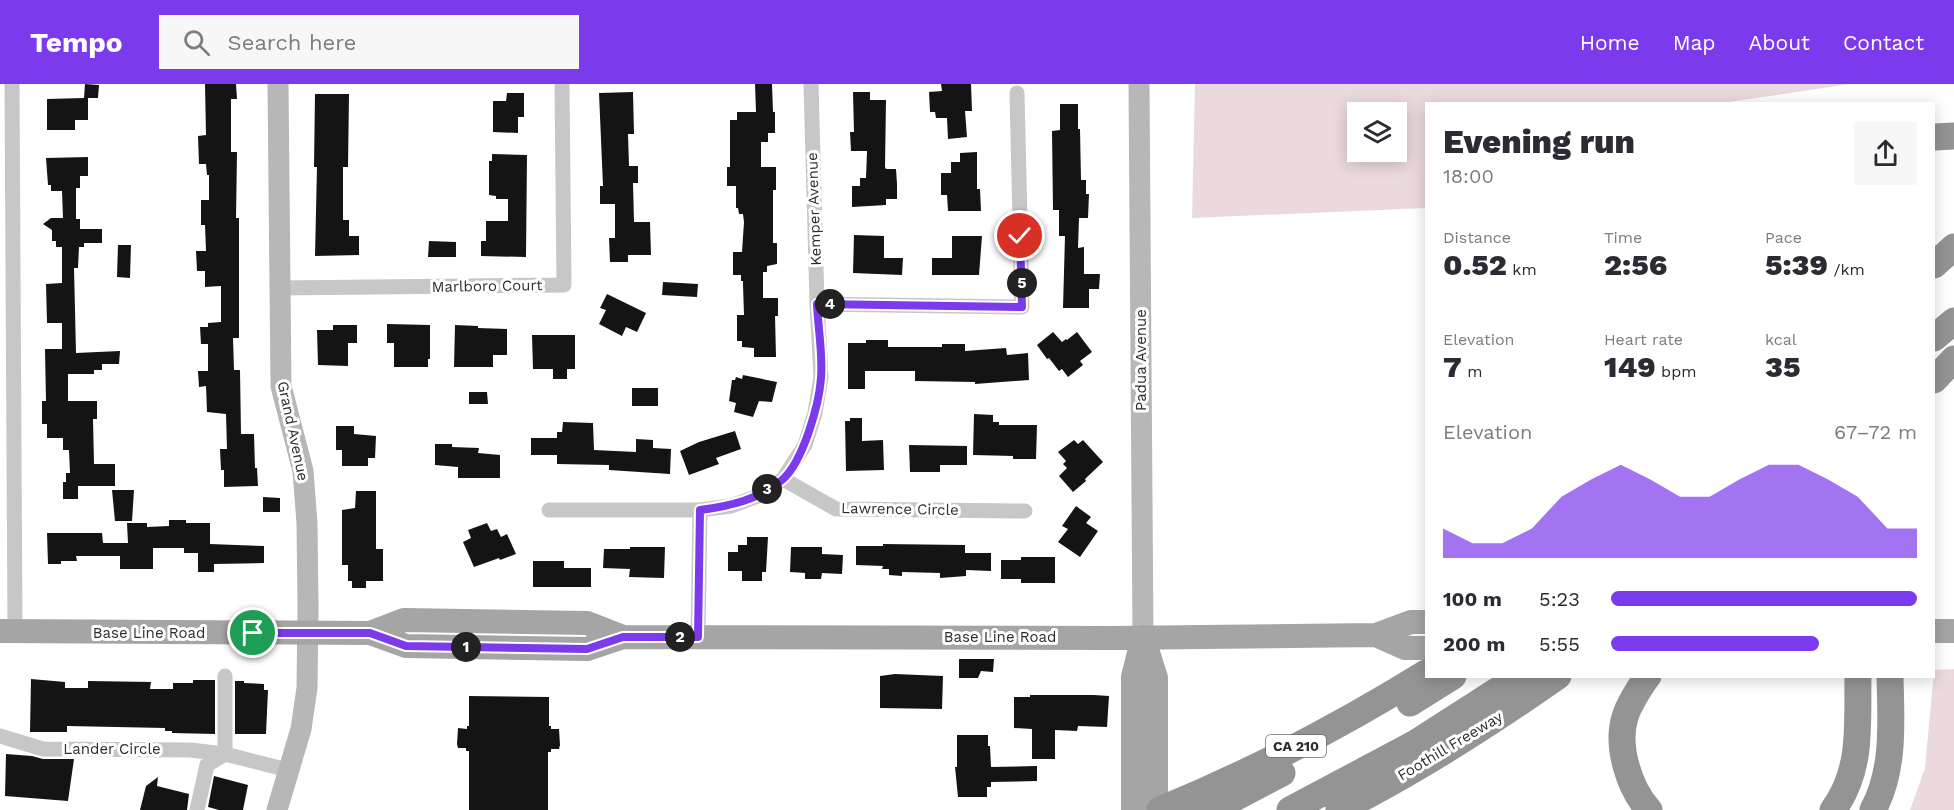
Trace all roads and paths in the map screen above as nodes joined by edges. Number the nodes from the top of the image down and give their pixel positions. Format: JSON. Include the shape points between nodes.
{"nodes":[{"id":1,"x":12,"y":84,"type":"edge"},
{"id":2,"x":278,"y":84,"type":"edge"},
{"id":3,"x":562,"y":84,"type":"edge"},
{"id":4,"x":811,"y":84,"type":"edge"},
{"id":5,"x":1139,"y":84,"type":"edge"},
{"id":6,"x":1017,"y":93,"type":"dead end"},
{"id":7,"x":1954,"y":136,"type":"edge"},
{"id":8,"x":1935,"y":137,"type":"edge"},
{"id":9,"x":1954,"y":247,"type":"edge"},
{"id":10,"x":1935,"y":264,"type":"edge"},
{"id":11,"x":1954,"y":268,"type":"edge"},
{"id":12,"x":1935,"y":285,"type":"edge"},
{"id":13,"x":280,"y":288,"type":"junction"},
{"id":14,"x":817,"y":304,"type":"junction"},
{"id":15,"x":1954,"y":321,"type":"edge"},
{"id":16,"x":1935,"y":337,"type":"edge"},
{"id":17,"x":1954,"y":348,"type":"edge"},
{"id":18,"x":1954,"y":359,"type":"edge"},
{"id":19,"x":1935,"y":365,"type":"edge"},
{"id":20,"x":1935,"y":379,"type":"edge"},
{"id":21,"x":783,"y":479,"type":"junction"},
{"id":22,"x":549,"y":510,"type":"dead end"},
{"id":23,"x":700,"y":510,"type":"junction"},
{"id":24,"x":1025,"y":511,"type":"dead end"},
{"id":25,"x":1425,"y":622,"type":"edge"},
{"id":26,"x":8,"y":631,"type":"edge"},
{"id":27,"x":1935,"y":631,"type":"edge"},
{"id":28,"x":1954,"y":631,"type":"edge"},
{"id":29,"x":306,"y":633,"type":"junction"},
{"id":30,"x":1376,"y":635,"type":"junction"},
{"id":31,"x":698,"y":637,"type":"junction"},
{"id":32,"x":1143,"y":637,"type":"junction"},
{"id":33,"x":1425,"y":648,"type":"edge"},
{"id":34,"x":1425,"y":673,"type":"edge"},
{"id":35,"x":225,"y":676,"type":"dead end"},
{"id":36,"x":1450,"y":678,"type":"edge"},
{"id":37,"x":1517,"y":678,"type":"edge"},
{"id":38,"x":1555,"y":678,"type":"edge"},
{"id":39,"x":1647,"y":678,"type":"edge"},
{"id":40,"x":1858,"y":678,"type":"edge"},
{"id":41,"x":1890,"y":678,"type":"edge"},
{"id":42,"x":0,"y":736,"type":"edge"},
{"id":43,"x":225,"y":754,"type":"junction"},
{"id":44,"x":288,"y":770,"type":"junction"},
{"id":45,"x":197,"y":810,"type":"edge"},
{"id":46,"x":277,"y":810,"type":"edge"},
{"id":47,"x":1133,"y":810,"type":"edge"},
{"id":48,"x":1158,"y":810,"type":"edge"},
{"id":49,"x":1207,"y":810,"type":"edge"},
{"id":50,"x":1290,"y":810,"type":"edge"},
{"id":51,"x":1339,"y":810,"type":"edge"},
{"id":52,"x":1648,"y":810,"type":"edge"},
{"id":53,"x":1833,"y":810,"type":"edge"},
{"id":54,"x":1873,"y":810,"type":"edge"}],
"edges":[{"from":1,"to":26,"type":"street"},
{"from":2,"to":13,"type":"street","name":"Grand Avenue"},
{"from":3,"to":13,"type":"street","name":"Marlboro Court","via":[[564,285]]},
{"from":4,"to":14,"type":"street","name":"Kemper Avenue"},
{"from":5,"to":32,"type":"street","name":"Padua Avenue"},
{"from":6,"to":14,"type":"street","via":[[1022,307]]},
{"from":7,"to":8,"type":"highway"},
{"from":9,"to":10,"type":"highway"},
{"from":11,"to":12,"type":"highway"},
{"from":13,"to":29,"type":"street","name":"Grand Avenue","via":[[281,386],[303,471]]},
{"from":14,"to":21,"type":"street","name":"Kemper Avenue","via":[[821,377],[815,413],[805,445]]},
{"from":15,"to":16,"type":"highway"},
{"from":17,"to":19,"type":"highway"},
{"from":18,"to":20,"type":"highway"},
{"from":21,"to":23,"type":"street","name":"Kemper Avenue","via":[[758,496],[730,506]]},
{"from":21,"to":24,"type":"street","name":"Lawrence Circle","via":[[836,509]]},
{"from":22,"to":23,"type":"street","name":"Kemper Avenue"},
{"from":23,"to":31,"type":"street"},
{"from":25,"to":30,"type":"main road","name":"Base Line Road","via":[[1411,622]]},
{"from":26,"to":29,"type":"main road","name":"Base Line Road"},
{"from":27,"to":28,"type":"main road"},
{"from":29,"to":31,"type":"main road","name":"Base Line Road","via":[[370,633],[404,620],[427,620],[587,623],[623,637]]},
{"from":29,"to":44,"type":"street","name":"Grand Avenue","via":[[303,719]]},
{"from":30,"to":32,"type":"main road","name":"Base Line Road"},
{"from":30,"to":33,"type":"main road","name":"Base Line Road","via":[[1405,648]]},
{"from":31,"to":32,"type":"main road","name":"Base Line Road"},
{"from":32,"to":47,"type":"main road","via":[[1133,677]]},
{"from":32,"to":48,"type":"main road","via":[[1156,678]]},
{"from":34,"to":48,"type":"highway","number":"CA 210","via":[[1308,741]]},
{"from":35,"to":43,"type":"street"},
{"from":36,"to":49,"type":"highway","via":[[1400,709]]},
{"from":37,"to":50,"type":"highway","via":[[1414,744]]},
{"from":38,"to":51,"type":"highway","name":"Foothill Freeway","via":[[1423,763]]},
{"from":39,"to":52,"type":"highway","via":[[1625,716],[1622,736],[1630,777]]},
{"from":40,"to":53,"type":"highway","via":[[1856,760]]},
{"from":41,"to":54,"type":"highway","via":[[1890,750],[1886,777]]},
{"from":42,"to":43,"type":"street","name":"Lander Circle","via":[[43,749],[190,750]]},
{"from":43,"to":44,"type":"street","name":"Lander Circle"},
{"from":43,"to":45,"type":"street","via":[[207,765]]},
{"from":44,"to":46,"type":"street","name":"Grand Avenue"}]}
